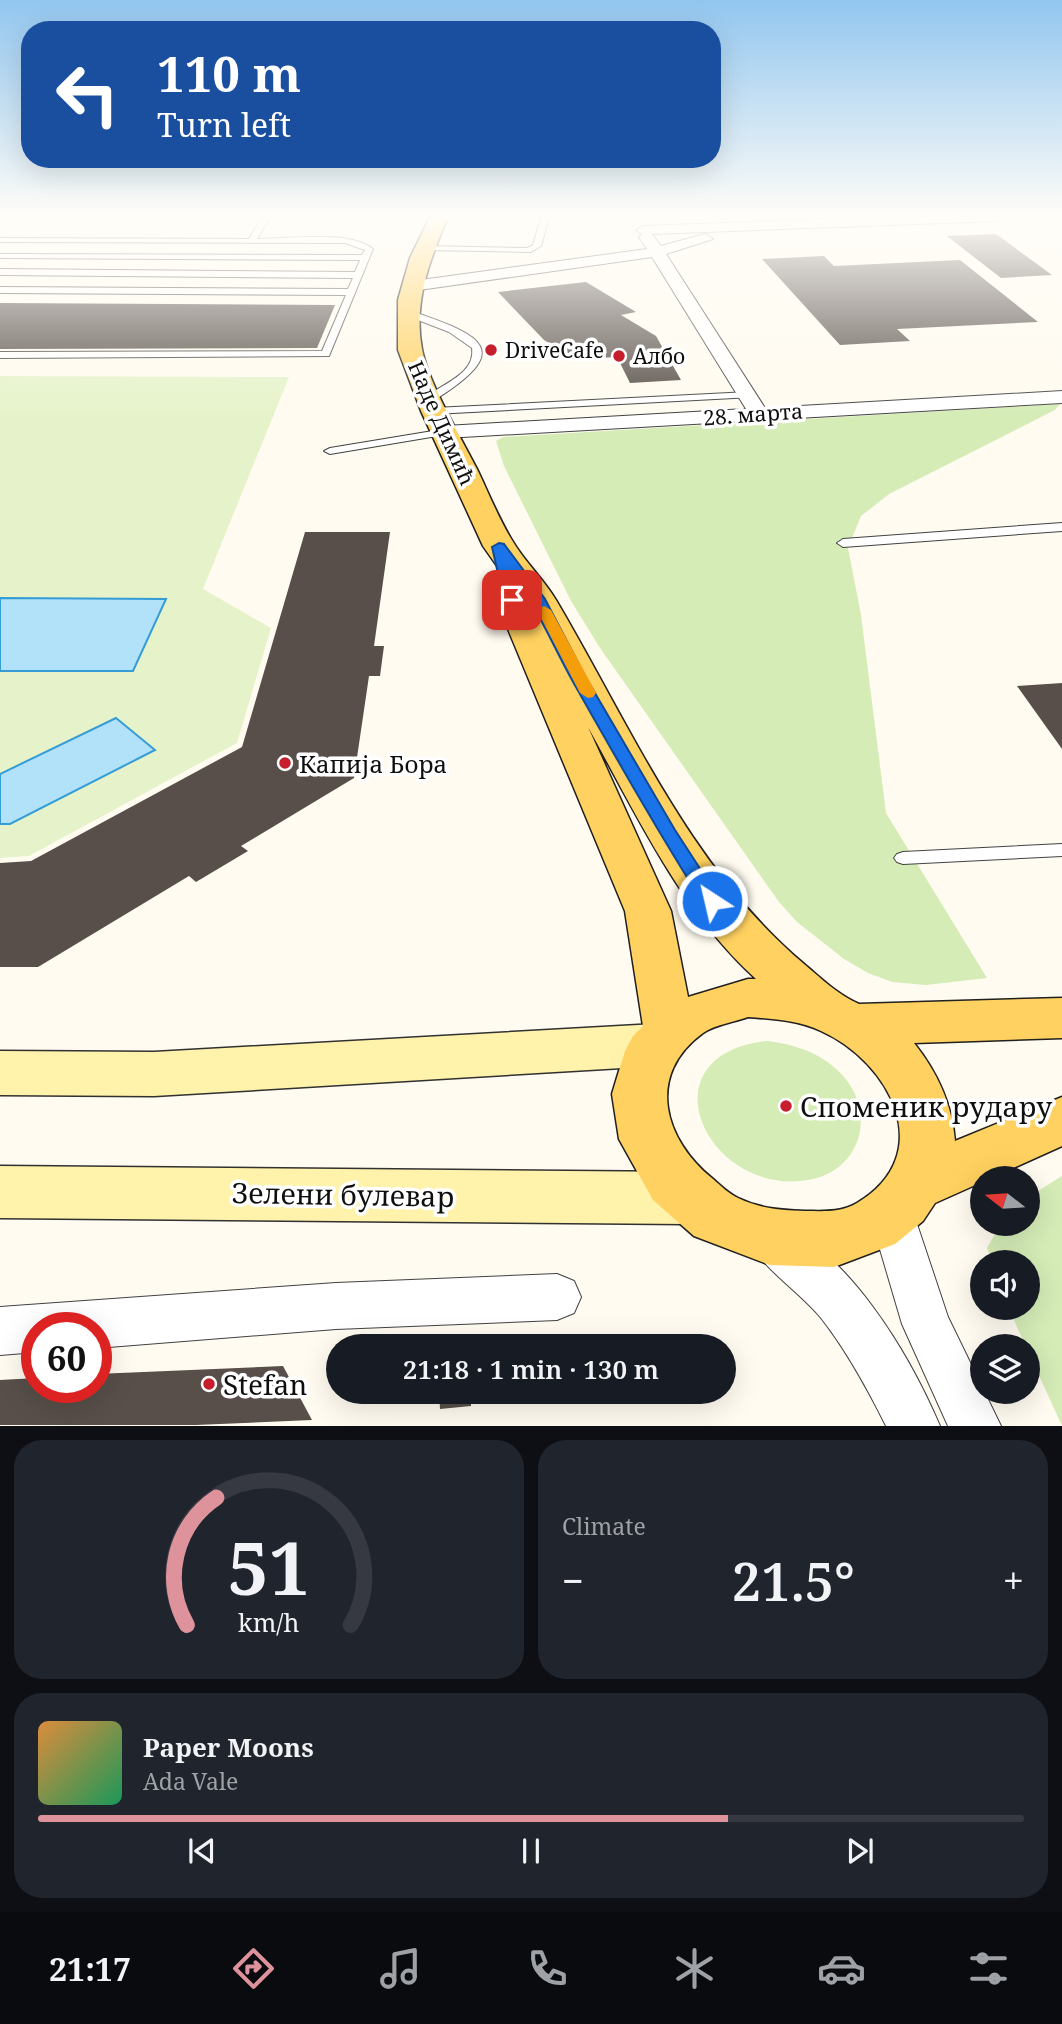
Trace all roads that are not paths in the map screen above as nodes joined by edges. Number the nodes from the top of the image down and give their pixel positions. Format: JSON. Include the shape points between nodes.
{"nodes":[{"id":1,"x":138,"y":284,"type":"edge"},
{"id":2,"x":355,"y":284,"type":"edge"},
{"id":3,"x":430,"y":284,"type":"edge"},
{"id":4,"x":677,"y":284,"type":"edge"},
{"id":5,"x":412,"y":286,"type":"joint"},
{"id":6,"x":0,"y":290,"type":"edge"},
{"id":7,"x":132,"y":291,"type":"junction"},
{"id":8,"x":352,"y":292,"type":"junction"},
{"id":9,"x":408,"y":313,"type":"junction"},
{"id":10,"x":0,"y":355,"type":"edge"},
{"id":11,"x":749,"y":395,"type":"junction"},
{"id":12,"x":1062,"y":397,"type":"edge"},
{"id":13,"x":436,"y":414,"type":"junction"},
{"id":14,"x":760,"y":414,"type":"junction"},
{"id":15,"x":330,"y":451,"type":"dead end"},
{"id":16,"x":1062,"y":527,"type":"edge"},
{"id":17,"x":843,"y":543,"type":"dead end"},
{"id":18,"x":499,"y":547,"type":"junction"},
{"id":19,"x":1062,"y":850,"type":"edge"},
{"id":20,"x":903,"y":858,"type":"dead end"},
{"id":21,"x":838,"y":1016,"type":"junction"},
{"id":22,"x":1062,"y":1018,"type":"edge"},
{"id":23,"x":663,"y":1037,"type":"junction"},
{"id":24,"x":0,"y":1073,"type":"edge"},
{"id":25,"x":1062,"y":1121,"type":"edge"},
{"id":26,"x":0,"y":1192,"type":"edge"},
{"id":27,"x":687,"y":1198,"type":"junction"},
{"id":28,"x":904,"y":1198,"type":"junction"},
{"id":29,"x":765,"y":1237,"type":"junction"},
{"id":30,"x":557,"y":1297,"type":"dead end"},
{"id":31,"x":0,"y":1331,"type":"edge"},
{"id":32,"x":914,"y":1426,"type":"edge"},
{"id":33,"x":975,"y":1426,"type":"edge"}],
"edges":[{"from":1,"to":7,"type":"lane"},
{"from":2,"to":8,"type":"lane"},
{"from":3,"to":5,"type":"street"},
{"from":4,"to":11,"type":"street"},
{"from":5,"to":9,"type":"main road","name":"Наде Димић"},
{"from":6,"to":7,"type":"lane"},
{"from":7,"to":8,"type":"lane"},
{"from":8,"to":10,"type":"lane","via":[[330,350],[318,356]]},
{"from":9,"to":13,"type":"main road","name":"Наде Димић","via":[[410,350]]},
{"from":9,"to":13,"type":"lane","via":[[468,337],[478,355],[471,373]]},
{"from":11,"to":13,"type":"lane"},
{"from":11,"to":14,"type":"street"},
{"from":12,"to":14,"type":"street","name":"28. марта"},
{"from":13,"to":14,"type":"street","name":"28. марта"},
{"from":13,"to":15,"type":"lane"},
{"from":13,"to":18,"type":"main road","name":"Наде Димић"},
{"from":16,"to":17,"type":"lane"},
{"from":18,"to":21,"type":"main road","via":[[538,599],[687,866],[712,901],[753,948]]},
{"from":18,"to":23,"type":"main road","via":[[512,600],[648,911]]},
{"from":19,"to":20,"type":"lane"},
{"from":21,"to":22,"type":"main road"},
{"from":21,"to":23,"type":"main road","via":[[766,997],[730,1000],[696,1011]]},
{"from":21,"to":28,"type":"main road","via":[[896,1060],[923,1106],[927,1146]]},
{"from":23,"to":24,"type":"street","via":[[154,1074]]},
{"from":23,"to":27,"type":"main road","via":[[641,1080],[640,1119],[655,1160]]},
{"from":25,"to":28,"type":"main road"},
{"from":26,"to":27,"type":"street","name":"Зелени булевар"},
{"from":27,"to":29,"type":"main road","via":[[722,1221]]},
{"from":28,"to":29,"type":"main road","via":[[857,1233],[835,1239]]},
{"from":28,"to":33,"type":"street","via":[[926,1324]]},
{"from":29,"to":32,"type":"street","via":[[819,1277],[839,1301]]},
{"from":30,"to":31,"type":"street","via":[[336,1306]]}]}
